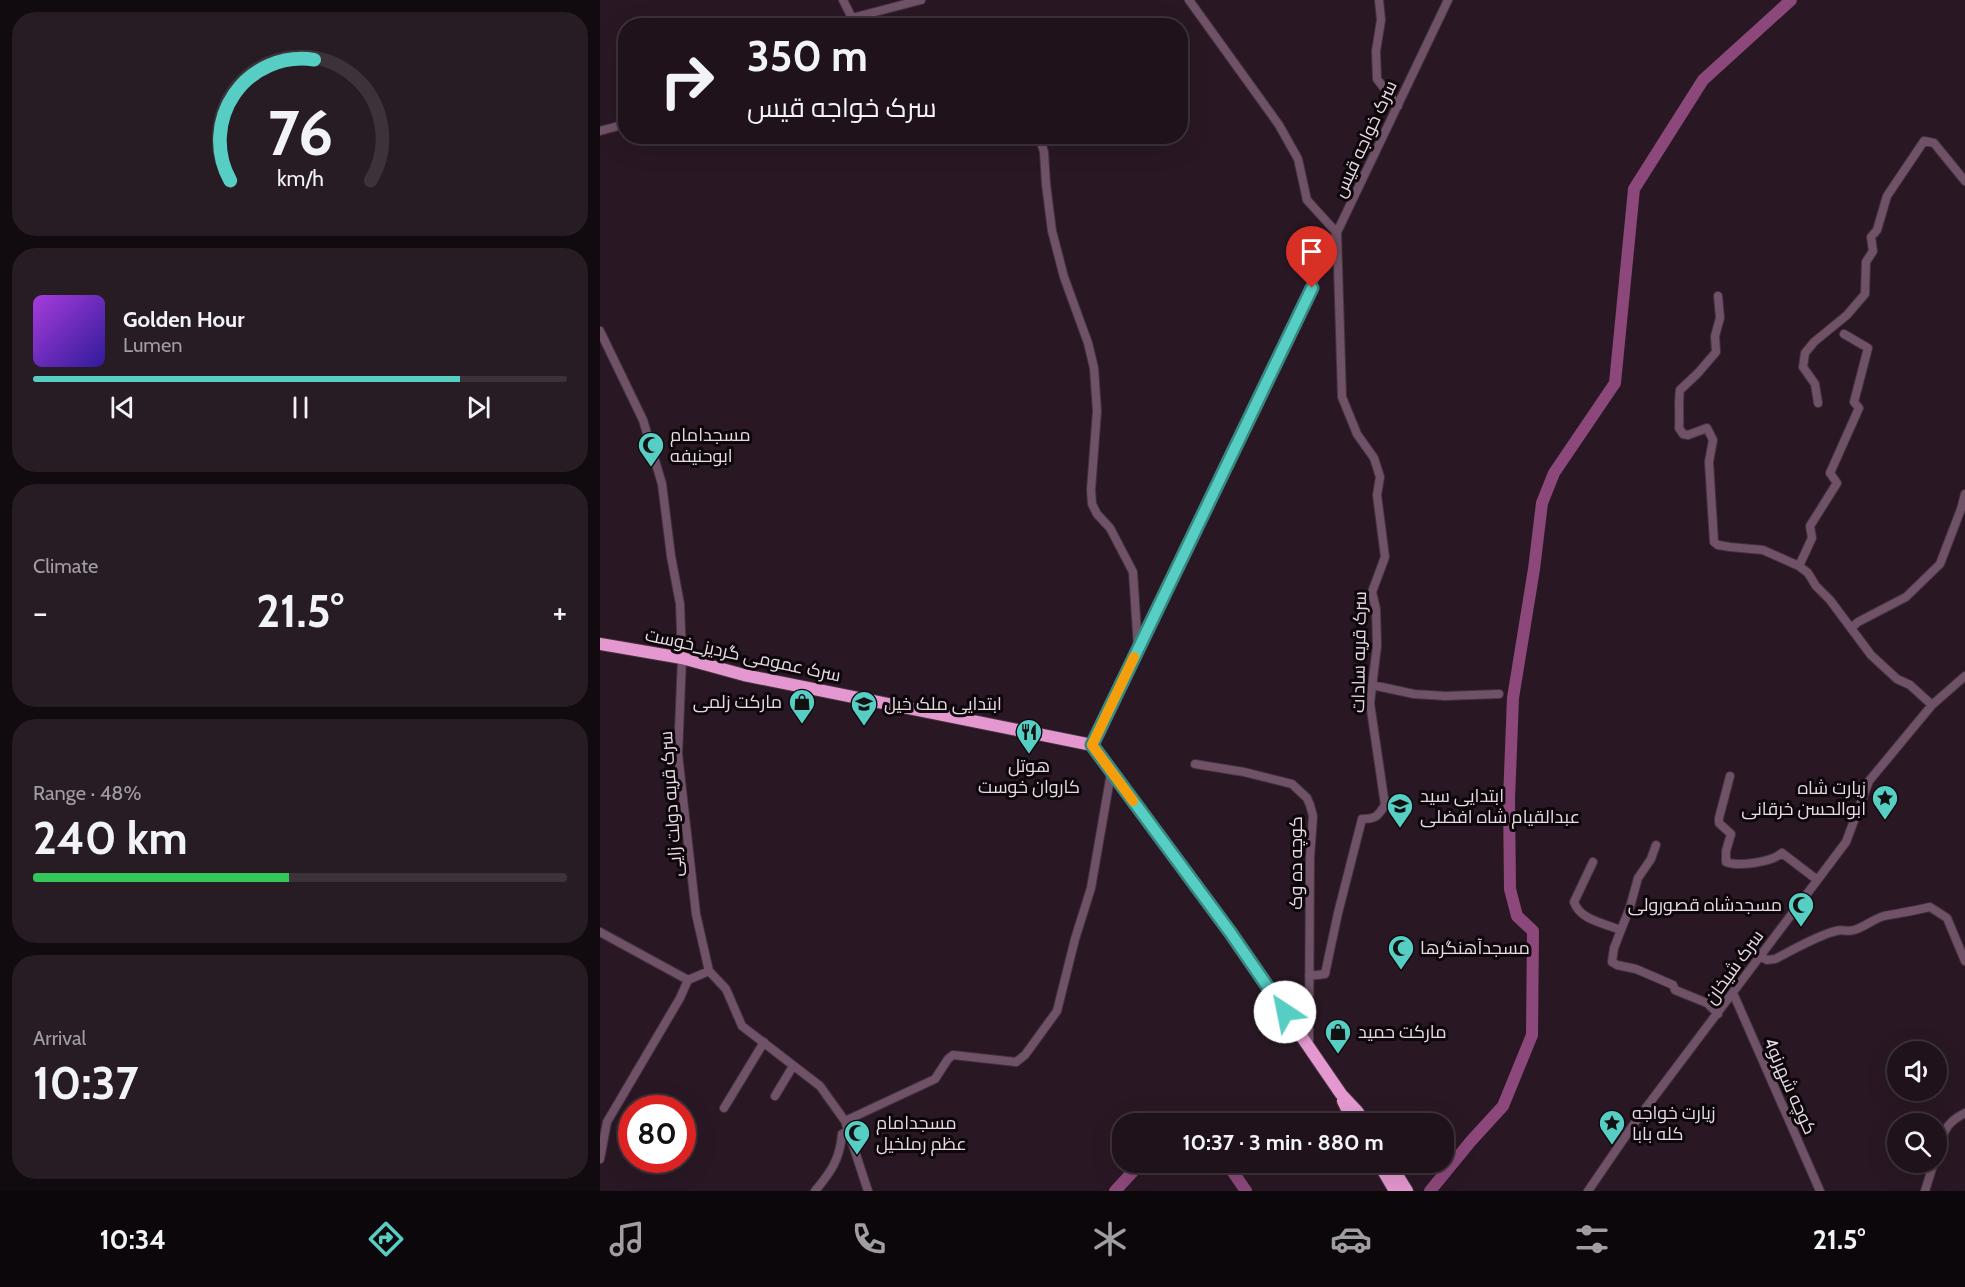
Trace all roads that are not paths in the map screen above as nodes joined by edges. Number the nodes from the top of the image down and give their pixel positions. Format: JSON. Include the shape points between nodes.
{"nodes":[{"id":1,"x":843,"y":0,"type":"edge"},
{"id":2,"x":921,"y":0,"type":"edge"},
{"id":3,"x":1189,"y":0,"type":"edge"},
{"id":4,"x":1379,"y":0,"type":"edge"},
{"id":5,"x":1448,"y":0,"type":"edge"},
{"id":6,"x":1398,"y":106,"type":"junction"},
{"id":7,"x":618,"y":126,"type":"edge"},
{"id":8,"x":600,"y":131,"type":"edge"},
{"id":9,"x":1042,"y":144,"type":"edge"},
{"id":10,"x":1965,"y":181,"type":"edge"},
{"id":11,"x":1337,"y":233,"type":"junction"},
{"id":12,"x":1718,"y":296,"type":"dead end"},
{"id":13,"x":600,"y":331,"type":"edge"},
{"id":14,"x":1844,"y":334,"type":"dead end"},
{"id":15,"x":1818,"y":403,"type":"dead end"},
{"id":16,"x":1965,"y":494,"type":"edge"},
{"id":17,"x":1799,"y":566,"type":"junction"},
{"id":18,"x":1851,"y":628,"type":"junction"},
{"id":19,"x":600,"y":644,"type":"edge"},
{"id":20,"x":1138,"y":649,"type":"junction"},
{"id":21,"x":682,"y":658,"type":"junction"},
{"id":22,"x":1965,"y":676,"type":"edge"},
{"id":23,"x":1372,"y":686,"type":"junction"},
{"id":24,"x":1499,"y":694,"type":"dead end"},
{"id":25,"x":1932,"y":705,"type":"junction"},
{"id":26,"x":1092,"y":745,"type":"junction"},
{"id":27,"x":1195,"y":764,"type":"dead end"},
{"id":28,"x":1111,"y":772,"type":"junction"},
{"id":29,"x":1730,"y":777,"type":"dead end"},
{"id":30,"x":1656,"y":845,"type":"dead end"},
{"id":31,"x":1593,"y":862,"type":"dead end"},
{"id":32,"x":1816,"y":879,"type":"junction"},
{"id":33,"x":1620,"y":930,"type":"junction"},
{"id":34,"x":600,"y":932,"type":"edge"},
{"id":35,"x":1761,"y":957,"type":"junction"},
{"id":36,"x":1965,"y":962,"type":"edge"},
{"id":37,"x":709,"y":971,"type":"junction"},
{"id":38,"x":1309,"y":976,"type":"junction"},
{"id":39,"x":688,"y":980,"type":"junction"},
{"id":40,"x":1733,"y":993,"type":"junction"},
{"id":41,"x":1718,"y":1014,"type":"junction"},
{"id":42,"x":764,"y":1042,"type":"junction"},
{"id":43,"x":1310,"y":1048,"type":"junction"},
{"id":44,"x":793,"y":1066,"type":"junction"},
{"id":45,"x":1341,"y":1095,"type":"junction"},
{"id":46,"x":775,"y":1096,"type":"dead end"},
{"id":47,"x":724,"y":1108,"type":"dead end"},
{"id":48,"x":1347,"y":1113,"type":"edge"},
{"id":49,"x":1358,"y":1113,"type":"edge"},
{"id":50,"x":1965,"y":1113,"type":"edge"},
{"id":51,"x":845,"y":1121,"type":"junction"},
{"id":52,"x":1947,"y":1126,"type":"edge"},
{"id":53,"x":849,"y":1131,"type":"junction"},
{"id":54,"x":600,"y":1159,"type":"edge"},
{"id":55,"x":1931,"y":1173,"type":"edge"},
{"id":56,"x":1394,"y":1183,"type":"edge"},
{"id":57,"x":815,"y":1191,"type":"edge"},
{"id":58,"x":868,"y":1191,"type":"edge"},
{"id":59,"x":1407,"y":1191,"type":"edge"},
{"id":60,"x":1588,"y":1191,"type":"edge"},
{"id":61,"x":1820,"y":1191,"type":"edge"},
{"id":62,"x":1925,"y":1191,"type":"edge"}],
"edges":[{"from":1,"to":2,"type":"street","via":[[852,18]]},
{"from":3,"to":11,"type":"street","via":[[1279,125],[1299,159],[1307,200]]},
{"from":4,"to":6,"type":"street","via":[[1377,79]]},
{"from":5,"to":6,"type":"street","name":"سرک خواجه قیس"},
{"from":6,"to":11,"type":"street","name":"سرک خواجه قیس"},
{"from":7,"to":8,"type":"street"},
{"from":9,"to":20,"type":"street","via":[[1052,231],[1094,368],[1097,411],[1092,504],[1110,528],[1133,572]]},
{"from":10,"to":15,"type":"street","via":[[1934,143],[1924,141],[1887,196],[1877,230],[1871,237],[1873,252],[1866,262],[1865,294],[1805,353],[1803,367],[1815,384]]},
{"from":11,"to":20,"type":"street","name":"سرک خواجه قیس"},
{"from":11,"to":23,"type":"street","name":"سرک قریه سادات","via":[[1342,397],[1380,477],[1377,495],[1385,556],[1372,592],[1377,645]]},
{"from":12,"to":17,"type":"street","via":[[1716,352],[1680,390],[1679,428],[1688,435],[1707,428],[1713,440],[1708,462],[1713,542],[1763,550]]},
{"from":13,"to":21,"type":"street","name":"سرک قریه دولت زایی","via":[[643,420],[662,484],[680,604]]},
{"from":14,"to":17,"type":"street","via":[[1868,348],[1854,402],[1859,408],[1830,473],[1837,483],[1810,526],[1812,538]]},
{"from":16,"to":18,"type":"street","via":[[1940,564],[1906,597]]},
{"from":17,"to":18,"type":"street"},
{"from":18,"to":25,"type":"street","via":[[1897,680],[1910,685]]},
{"from":19,"to":21,"type":"highway","name":"سرک عمومی گردیز_خوست"},
{"from":20,"to":26,"type":"street","name":"سرک خواجه قیس"},
{"from":21,"to":26,"type":"highway","name":"سرک عمومی گردیز_خوست","via":[[744,675]]},
{"from":21,"to":37,"type":"street","name":"سرک قریه دولت زایی","via":[[678,754],[696,914]]},
{"from":22,"to":25,"type":"street","name":"سرک شیخان"},
{"from":23,"to":24,"type":"street","via":[[1445,696]]},
{"from":23,"to":38,"type":"street","name":"سرک قریه سادات","via":[[1370,703],[1385,805],[1378,817],[1362,819],[1325,974]]},
{"from":25,"to":32,"type":"street","name":"سرک شیخان","via":[[1869,781],[1846,842]]},
{"from":26,"to":28,"type":"highway"},
{"from":27,"to":38,"type":"street","name":"کوچه ده وک","via":[[1292,784],[1306,798],[1313,816]]},
{"from":28,"to":43,"type":"highway"},
{"from":28,"to":51,"type":"street","via":[[1091,888],[1057,1011],[1025,1055],[1016,1062],[953,1055],[935,1079]]},
{"from":29,"to":32,"type":"street","via":[[1719,818],[1731,834],[1726,862],[1760,862],[1776,859],[1782,853]]},
{"from":30,"to":33,"type":"street","via":[[1638,878]]},
{"from":31,"to":33,"type":"street","via":[[1574,905],[1582,915]]},
{"from":32,"to":35,"type":"street","name":"سرک شیخان"},
{"from":33,"to":41,"type":"street","via":[[1612,962],[1672,985],[1675,990],[1707,1003]]},
{"from":34,"to":39,"type":"street"},
{"from":35,"to":36,"type":"street","via":[[1775,958],[1837,930],[1858,929],[1884,916],[1930,907],[1947,918]]},
{"from":35,"to":40,"type":"street","name":"سرک شیخان"},
{"from":37,"to":39,"type":"street"},
{"from":37,"to":42,"type":"street","name":"سرک قریه دولت زایی","via":[[726,989],[742,1026]]},
{"from":38,"to":43,"type":"street","name":"کوچه ده وک"},
{"from":39,"to":54,"type":"street","via":[[607,1122]]},
{"from":40,"to":41,"type":"street","name":"سرک شیخان"},
{"from":40,"to":61,"type":"street","name":"کوچه شهرنو4"},
{"from":41,"to":60,"type":"street","name":"سرک شیخان"},
{"from":42,"to":44,"type":"street","name":"سرک قریه دولت زایی"},
{"from":42,"to":47,"type":"street"},
{"from":43,"to":45,"type":"highway"},
{"from":44,"to":46,"type":"street"},
{"from":44,"to":51,"type":"street","name":"سرک قریه دولت زایی","via":[[820,1086]]},
{"from":45,"to":48,"type":"highway"},
{"from":45,"to":49,"type":"highway"},
{"from":50,"to":52,"type":"street"},
{"from":51,"to":53,"type":"street","name":"سرک قریه دولت زایی"},
{"from":53,"to":57,"type":"street","via":[[842,1134],[840,1153]]},
{"from":53,"to":58,"type":"street","name":"سرک قریه دولت زایی"},
{"from":55,"to":62,"type":"street"},
{"from":56,"to":59,"type":"highway"}]}
